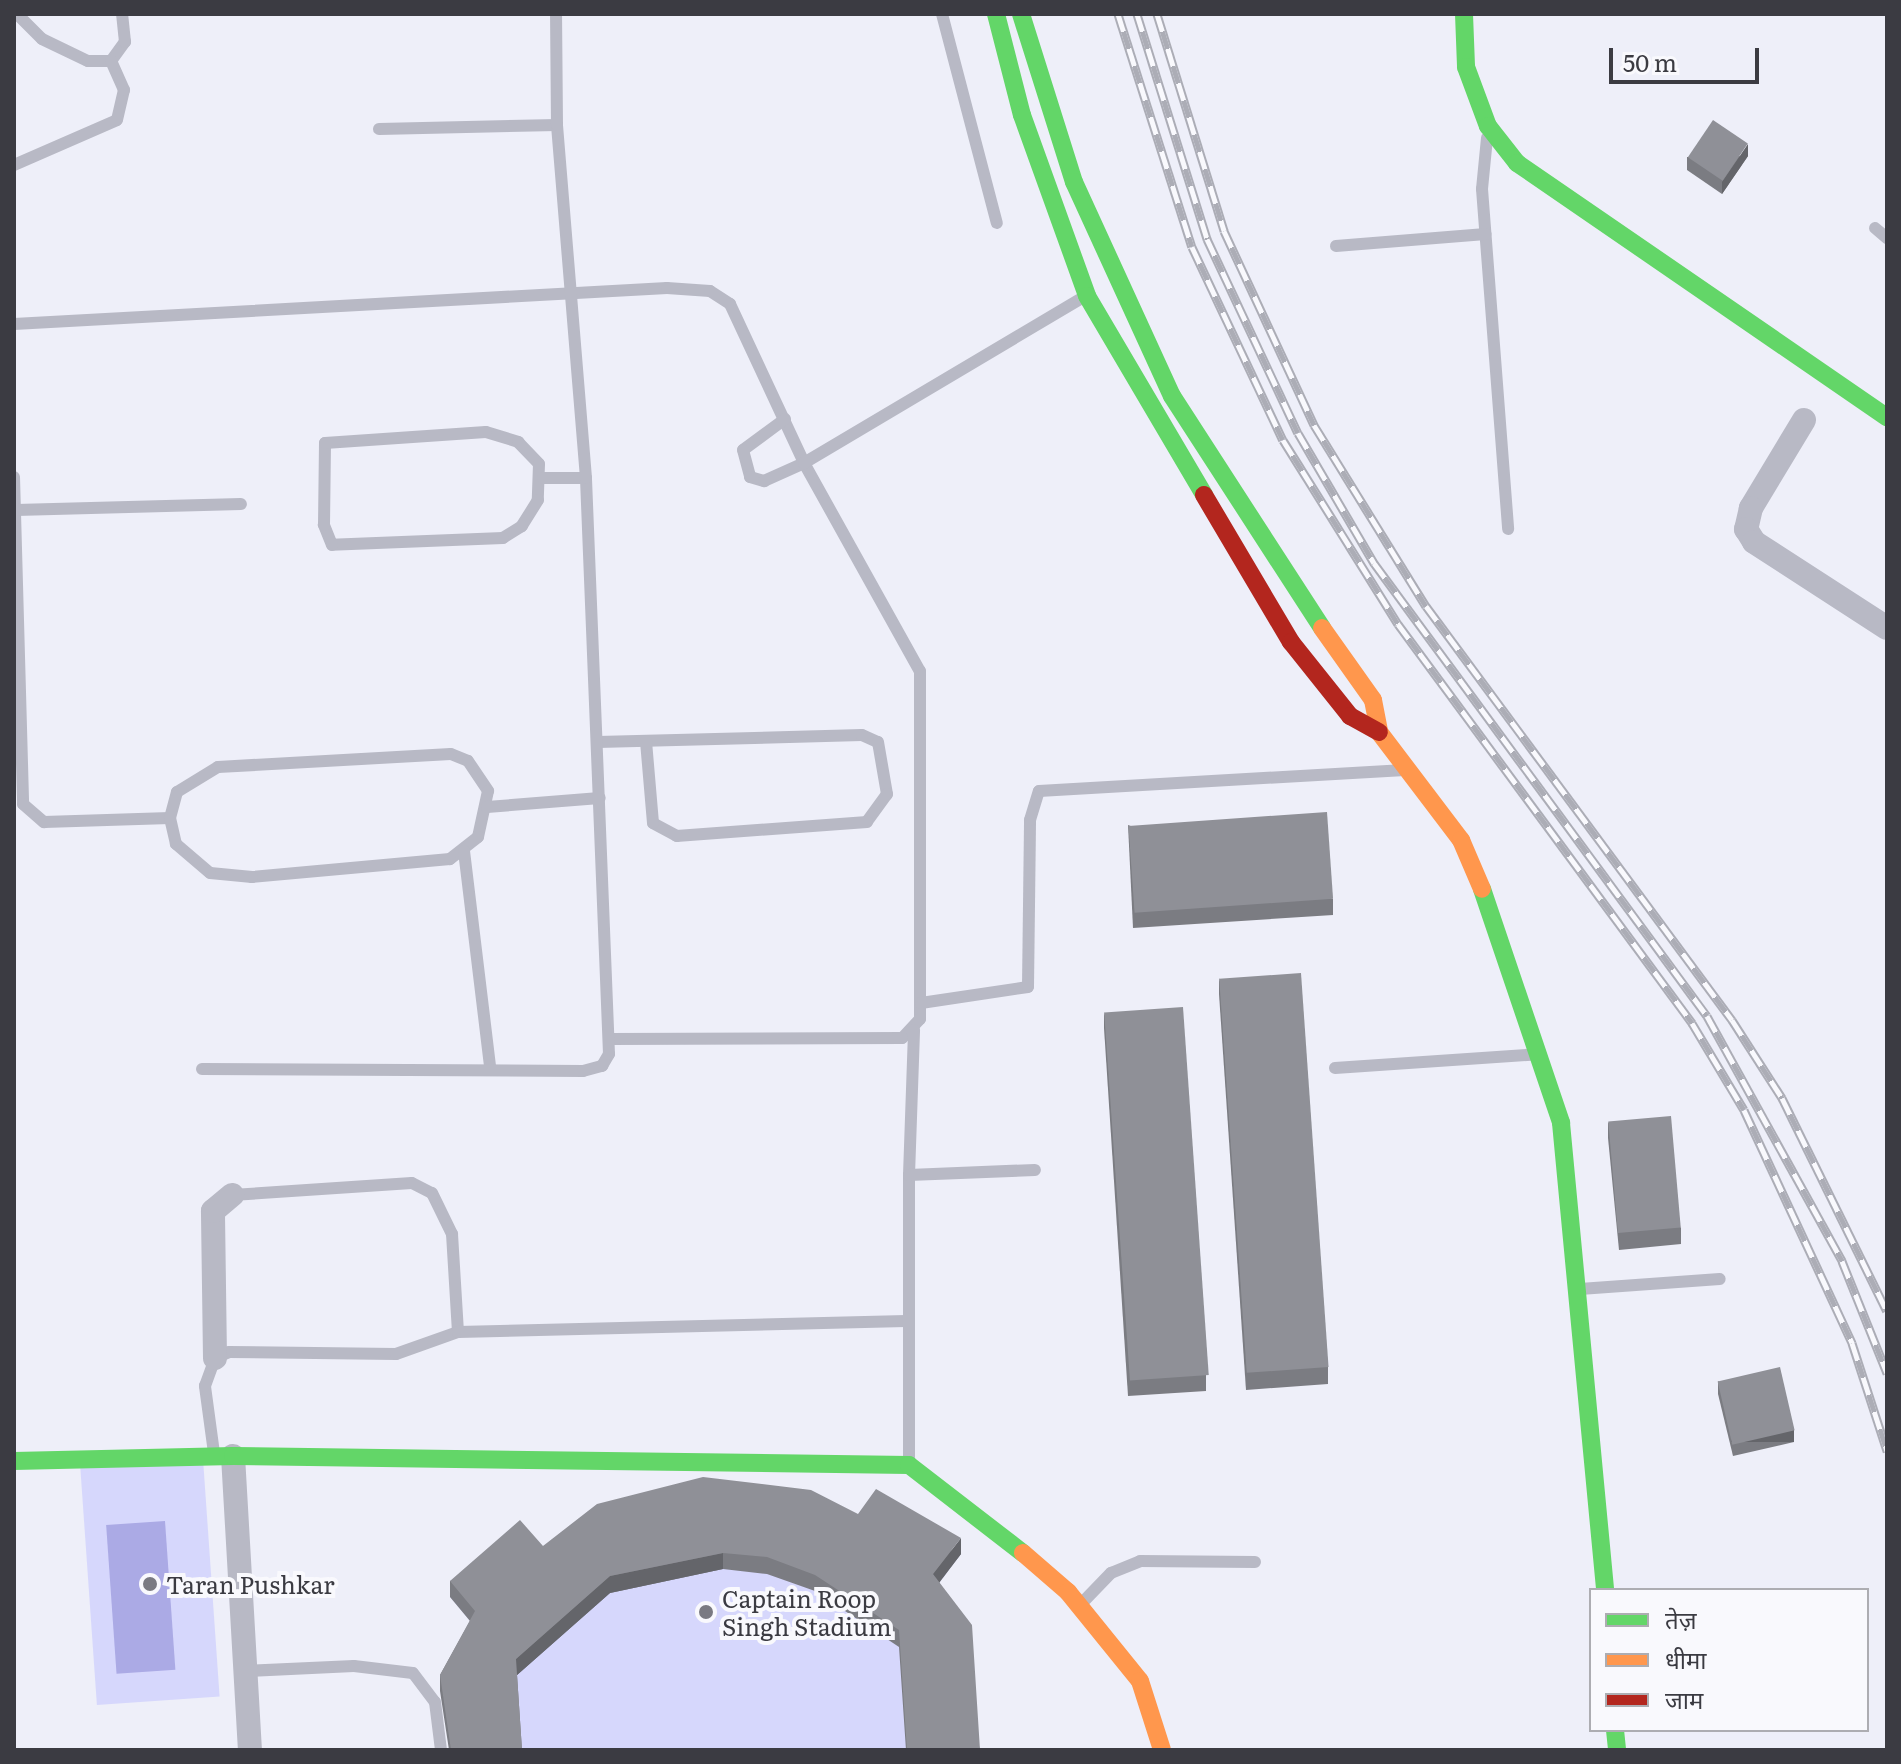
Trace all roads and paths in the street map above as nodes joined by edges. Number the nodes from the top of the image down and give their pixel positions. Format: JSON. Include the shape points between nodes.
{"nodes":[{"id":1,"x":17,"y":14,"type":"edge"},
{"id":2,"x":122,"y":14,"type":"edge"},
{"id":3,"x":556,"y":14,"type":"edge"},
{"id":4,"x":942,"y":14,"type":"edge"},
{"id":5,"x":996,"y":14,"type":"edge"},
{"id":6,"x":1021,"y":14,"type":"edge"},
{"id":7,"x":1464,"y":14,"type":"edge"},
{"id":8,"x":111,"y":61,"type":"junction"},
{"id":9,"x":557,"y":125,"type":"junction"},
{"id":10,"x":1488,"y":126,"type":"junction"},
{"id":11,"x":379,"y":129,"type":"dead end"},
{"id":12,"x":14,"y":165,"type":"edge"},
{"id":13,"x":997,"y":223,"type":"dead end"},
{"id":14,"x":1875,"y":228,"type":"dead end"},
{"id":15,"x":1486,"y":234,"type":"junction"},
{"id":16,"x":1887,"y":238,"type":"edge"},
{"id":17,"x":1336,"y":246,"type":"dead end"},
{"id":18,"x":570,"y":294,"type":"junction"},
{"id":19,"x":1087,"y":296,"type":"junction"},
{"id":20,"x":14,"y":324,"type":"edge"},
{"id":21,"x":1887,"y":417,"type":"edge"},
{"id":22,"x":785,"y":419,"type":"junction"},
{"id":23,"x":1804,"y":420,"type":"dead end"},
{"id":24,"x":804,"y":463,"type":"junction"},
{"id":25,"x":14,"y":477,"type":"edge"},
{"id":26,"x":543,"y":478,"type":"junction"},
{"id":27,"x":586,"y":478,"type":"junction"},
{"id":28,"x":241,"y":504,"type":"dead end"},
{"id":29,"x":16,"y":510,"type":"junction"},
{"id":30,"x":1508,"y":529,"type":"dead end"},
{"id":31,"x":1887,"y":628,"type":"edge"},
{"id":32,"x":1379,"y":732,"type":"junction"},
{"id":33,"x":646,"y":741,"type":"junction"},
{"id":34,"x":598,"y":742,"type":"junction"},
{"id":35,"x":1407,"y":769,"type":"junction"},
{"id":36,"x":600,"y":798,"type":"junction"},
{"id":37,"x":487,"y":807,"type":"junction"},
{"id":38,"x":170,"y":818,"type":"junction"},
{"id":39,"x":464,"y":851,"type":"junction"},
{"id":40,"x":921,"y":1003,"type":"junction"},
{"id":41,"x":914,"y":1030,"type":"junction"},
{"id":42,"x":610,"y":1039,"type":"junction"},
{"id":43,"x":1545,"y":1054,"type":"junction"},
{"id":44,"x":490,"y":1067,"type":"junction"},
{"id":45,"x":1335,"y":1068,"type":"dead end"},
{"id":46,"x":202,"y":1069,"type":"dead end"},
{"id":47,"x":1035,"y":1170,"type":"dead end"},
{"id":48,"x":909,"y":1175,"type":"junction"},
{"id":49,"x":232,"y":1195,"type":"joint"},
{"id":50,"x":1720,"y":1279,"type":"dead end"},
{"id":51,"x":1580,"y":1289,"type":"junction"},
{"id":52,"x":906,"y":1321,"type":"junction"},
{"id":53,"x":458,"y":1332,"type":"junction"},
{"id":54,"x":215,"y":1358,"type":"junction"},
{"id":55,"x":223,"y":1456,"type":"junction"},
{"id":56,"x":14,"y":1461,"type":"edge"},
{"id":57,"x":909,"y":1465,"type":"junction"},
{"id":58,"x":1255,"y":1562,"type":"dead end"},
{"id":59,"x":1605,"y":1588,"type":"edge"},
{"id":60,"x":1079,"y":1605,"type":"junction"},
{"id":61,"x":246,"y":1671,"type":"junction"},
{"id":62,"x":250,"y":1750,"type":"edge"},
{"id":63,"x":441,"y":1750,"type":"edge"},
{"id":64,"x":1162,"y":1750,"type":"edge"}],
"edges":[{"from":1,"to":8,"type":"lane","via":[[42,39],[88,61]]},
{"from":2,"to":8,"type":"lane","via":[[125,42]]},
{"from":3,"to":9,"type":"lane"},
{"from":4,"to":13,"type":"lane"},
{"from":5,"to":19,"type":"street","via":[[1022,115]]},
{"from":6,"to":32,"type":"street","via":[[1074,182],[1118,288],[1209,461],[1373,700]]},
{"from":7,"to":10,"type":"street","via":[[1466,67]]},
{"from":8,"to":12,"type":"lane","via":[[124,90],[117,120]]},
{"from":9,"to":11,"type":"lane"},
{"from":9,"to":18,"type":"lane"},
{"from":10,"to":15,"type":"lane"},
{"from":10,"to":21,"type":"street","via":[[1517,163],[1637,251]]},
{"from":14,"to":16,"type":"lane"},
{"from":15,"to":17,"type":"lane"},
{"from":15,"to":30,"type":"lane"},
{"from":18,"to":20,"type":"lane"},
{"from":18,"to":22,"type":"lane","via":[[710,291],[730,304],[749,333]]},
{"from":18,"to":27,"type":"lane"},
{"from":19,"to":24,"type":"lane"},
{"from":19,"to":32,"type":"street","via":[[1291,642],[1350,716]]},
{"from":22,"to":24,"type":"lane"},
{"from":22,"to":24,"type":"lane","via":[[743,450],[750,477],[764,481]]},
{"from":23,"to":31,"type":"street","via":[[1751,508],[1746,529],[1754,542]]},
{"from":24,"to":40,"type":"lane","via":[[920,671]]},
{"from":25,"to":29,"type":"lane"},
{"from":26,"to":26,"type":"lane","via":[[522,526],[503,538],[339,550],[324,525],[321,450],[332,441],[486,432],[518,442]]},
{"from":26,"to":27,"type":"lane"},
{"from":27,"to":34,"type":"lane"},
{"from":28,"to":29,"type":"lane"},
{"from":29,"to":38,"type":"lane","via":[[23,804],[44,822]]},
{"from":32,"to":35,"type":"street"},
{"from":33,"to":33,"type":"lane","via":[[862,735],[878,742],[887,794],[867,822],[677,836],[653,823]]},
{"from":33,"to":34,"type":"lane"},
{"from":34,"to":36,"type":"lane"},
{"from":35,"to":40,"type":"lane","via":[[1039,791],[1030,820],[1028,987]]},
{"from":35,"to":43,"type":"street","via":[[1461,840]]},
{"from":36,"to":37,"type":"lane"},
{"from":36,"to":42,"type":"lane"},
{"from":37,"to":38,"type":"lane","via":[[488,791],[468,761],[432,754],[218,767],[177,792]]},
{"from":37,"to":39,"type":"lane","via":[[478,837]]},
{"from":38,"to":39,"type":"lane","via":[[176,844],[210,873],[252,877],[450,859]]},
{"from":39,"to":44,"type":"lane"},
{"from":40,"to":41,"type":"lane"},
{"from":41,"to":42,"type":"lane","via":[[902,1038]]},
{"from":41,"to":48,"type":"lane"},
{"from":42,"to":44,"type":"lane","via":[[602,1066],[583,1071]]},
{"from":43,"to":45,"type":"lane"},
{"from":43,"to":51,"type":"street"},
{"from":44,"to":46,"type":"lane"},
{"from":47,"to":48,"type":"lane"},
{"from":48,"to":52,"type":"lane"},
{"from":49,"to":53,"type":"lane","via":[[412,1183],[432,1193],[452,1234]]},
{"from":49,"to":54,"type":"street","via":[[213,1211]]},
{"from":50,"to":51,"type":"lane"},
{"from":51,"to":59,"type":"street"},
{"from":52,"to":53,"type":"lane"},
{"from":52,"to":57,"type":"lane"},
{"from":53,"to":54,"type":"lane","via":[[396,1354],[229,1352]]},
{"from":54,"to":55,"type":"lane","via":[[205,1386]]},
{"from":55,"to":56,"type":"street"},
{"from":55,"to":57,"type":"street"},
{"from":55,"to":61,"type":"street"},
{"from":57,"to":60,"type":"street","via":[[973,1509]]},
{"from":58,"to":60,"type":"lane","via":[[1140,1561],[1111,1573]]},
{"from":60,"to":64,"type":"street","via":[[1140,1681]]},
{"from":61,"to":62,"type":"street"},
{"from":61,"to":63,"type":"lane","via":[[354,1666],[413,1673],[435,1702]]}]}
